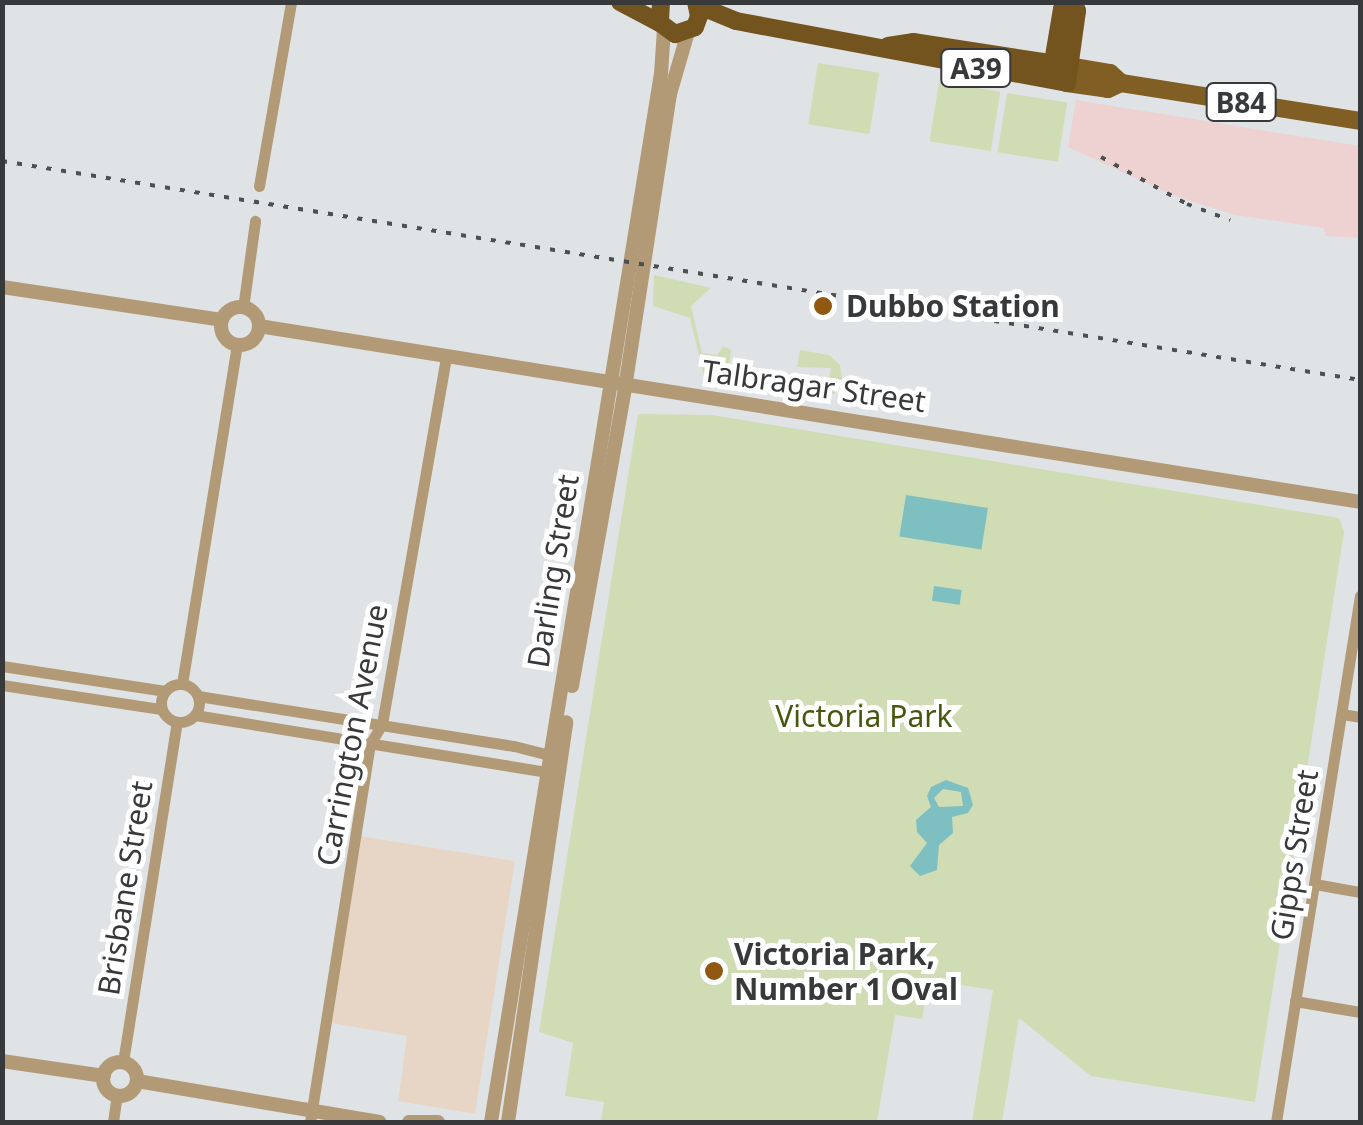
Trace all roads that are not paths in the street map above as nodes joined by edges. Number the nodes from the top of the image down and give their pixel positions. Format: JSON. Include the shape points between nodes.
{"nodes":[{"id":1,"x":291,"y":2,"type":"edge"},
{"id":2,"x":620,"y":2,"type":"edge"},
{"id":3,"x":661,"y":2,"type":"edge"},
{"id":4,"x":1070,"y":2,"type":"edge"},
{"id":5,"x":697,"y":4,"type":"edge"},
{"id":6,"x":736,"y":21,"type":"junction"},
{"id":7,"x":662,"y":26,"type":"junction"},
{"id":8,"x":691,"y":30,"type":"junction"},
{"id":9,"x":1060,"y":73,"type":"junction"},
{"id":10,"x":1360,"y":121,"type":"edge"},
{"id":11,"x":259,"y":186,"type":"dead end"},
{"id":12,"x":255,"y":221,"type":"dead end"},
{"id":13,"x":2,"y":286,"type":"edge"},
{"id":14,"x":242,"y":308,"type":"junction"},
{"id":15,"x":222,"y":320,"type":"junction"},
{"id":16,"x":259,"y":326,"type":"junction"},
{"id":17,"x":237,"y":344,"type":"junction"},
{"id":18,"x":446,"y":358,"type":"junction"},
{"id":19,"x":618,"y":387,"type":"junction"},
{"id":20,"x":1360,"y":502,"type":"edge"},
{"id":21,"x":1360,"y":596,"type":"edge"},
{"id":22,"x":2,"y":666,"type":"edge"},
{"id":23,"x":2,"y":684,"type":"edge"},
{"id":24,"x":182,"y":684,"type":"junction"},
{"id":25,"x":164,"y":691,"type":"junction"},
{"id":26,"x":198,"y":696,"type":"junction"},
{"id":27,"x":161,"y":709,"type":"junction"},
{"id":28,"x":1342,"y":714,"type":"junction"},
{"id":29,"x":195,"y":715,"type":"junction"},
{"id":30,"x":1360,"y":717,"type":"edge"},
{"id":31,"x":177,"y":722,"type":"junction"},
{"id":32,"x":382,"y":724,"type":"junction"},
{"id":33,"x":370,"y":744,"type":"junction"},
{"id":34,"x":555,"y":765,"type":"junction"},
{"id":35,"x":1315,"y":884,"type":"junction"},
{"id":36,"x":1360,"y":892,"type":"edge"},
{"id":37,"x":1295,"y":1001,"type":"junction"},
{"id":38,"x":1360,"y":1012,"type":"edge"},
{"id":39,"x":2,"y":1060,"type":"edge"},
{"id":40,"x":123,"y":1062,"type":"junction"},
{"id":41,"x":104,"y":1076,"type":"junction"},
{"id":42,"x":137,"y":1081,"type":"junction"},
{"id":43,"x":117,"y":1095,"type":"junction"},
{"id":44,"x":311,"y":1117,"type":"edge"},
{"id":45,"x":113,"y":1122,"type":"edge"},
{"id":46,"x":380,"y":1122,"type":"edge"},
{"id":47,"x":409,"y":1122,"type":"edge"},
{"id":48,"x":438,"y":1122,"type":"edge"},
{"id":49,"x":491,"y":1122,"type":"edge"},
{"id":50,"x":508,"y":1122,"type":"edge"},
{"id":51,"x":1276,"y":1122,"type":"edge"}],
"edges":[{"from":1,"to":11,"type":"street"},
{"from":2,"to":7,"type":"highway","number":"A39"},
{"from":3,"to":7,"type":"highway"},
{"from":4,"to":9,"type":"highway","number":"A39"},
{"from":5,"to":6,"type":"highway","number":"A39"},
{"from":5,"to":8,"type":"highway","number":"A39"},
{"from":6,"to":8,"type":"highway","number":"A39"},
{"from":6,"to":9,"type":"highway","number":"A39","via":[[888,46],[913,42]]},
{"from":7,"to":8,"type":"highway","number":"A39","via":[[675,34]]},
{"from":7,"to":19,"type":"street","name":"Darling Street"},
{"from":8,"to":19,"type":"street","name":"Darling Street","via":[[670,94]]},
{"from":9,"to":10,"type":"main road","number":"B84","via":[[1108,89],[1121,83]]},
{"from":12,"to":14,"type":"street"},
{"from":13,"to":15,"type":"street"},
{"from":14,"to":15,"type":"street"},
{"from":14,"to":16,"type":"street"},
{"from":15,"to":17,"type":"street","via":[[226,338]]},
{"from":16,"to":17,"type":"street","via":[[252,340]]},
{"from":16,"to":18,"type":"street","name":"Talbragar Street"},
{"from":17,"to":24,"type":"street"},
{"from":18,"to":19,"type":"street","name":"Talbragar Street"},
{"from":18,"to":32,"type":"street","name":"Carrington Avenue"},
{"from":19,"to":20,"type":"street","name":"Talbragar Street","via":[[730,399]]},
{"from":19,"to":34,"type":"street","name":"Darling Street"},
{"from":21,"to":28,"type":"street","name":"Gipps Street"},
{"from":22,"to":25,"type":"street"},
{"from":23,"to":27,"type":"street"},
{"from":24,"to":25,"type":"street"},
{"from":24,"to":26,"type":"street"},
{"from":25,"to":27,"type":"street"},
{"from":26,"to":29,"type":"street"},
{"from":26,"to":32,"type":"street"},
{"from":27,"to":31,"type":"street"},
{"from":28,"to":30,"type":"street"},
{"from":28,"to":35,"type":"street","name":"Gipps Street"},
{"from":29,"to":31,"type":"street"},
{"from":29,"to":33,"type":"street"},
{"from":31,"to":40,"type":"street","name":"Brisbane Street"},
{"from":32,"to":33,"type":"street","name":"Carrington Avenue"},
{"from":32,"to":34,"type":"street"},
{"from":33,"to":34,"type":"street"},
{"from":33,"to":44,"type":"street","name":"Carrington Avenue"},
{"from":34,"to":49,"type":"street","name":"Darling Street"},
{"from":34,"to":50,"type":"street","name":"Darling Street"},
{"from":35,"to":36,"type":"street"},
{"from":35,"to":37,"type":"street","name":"Gipps Street"},
{"from":37,"to":38,"type":"street"},
{"from":37,"to":51,"type":"street","name":"Gipps Street"},
{"from":39,"to":41,"type":"street"},
{"from":40,"to":41,"type":"street"},
{"from":40,"to":42,"type":"street"},
{"from":41,"to":43,"type":"street"},
{"from":42,"to":43,"type":"street","via":[[128,1094]]},
{"from":42,"to":44,"type":"street"},
{"from":43,"to":45,"type":"street"},
{"from":44,"to":46,"type":"street"},
{"from":47,"to":48,"type":"street"}]}
